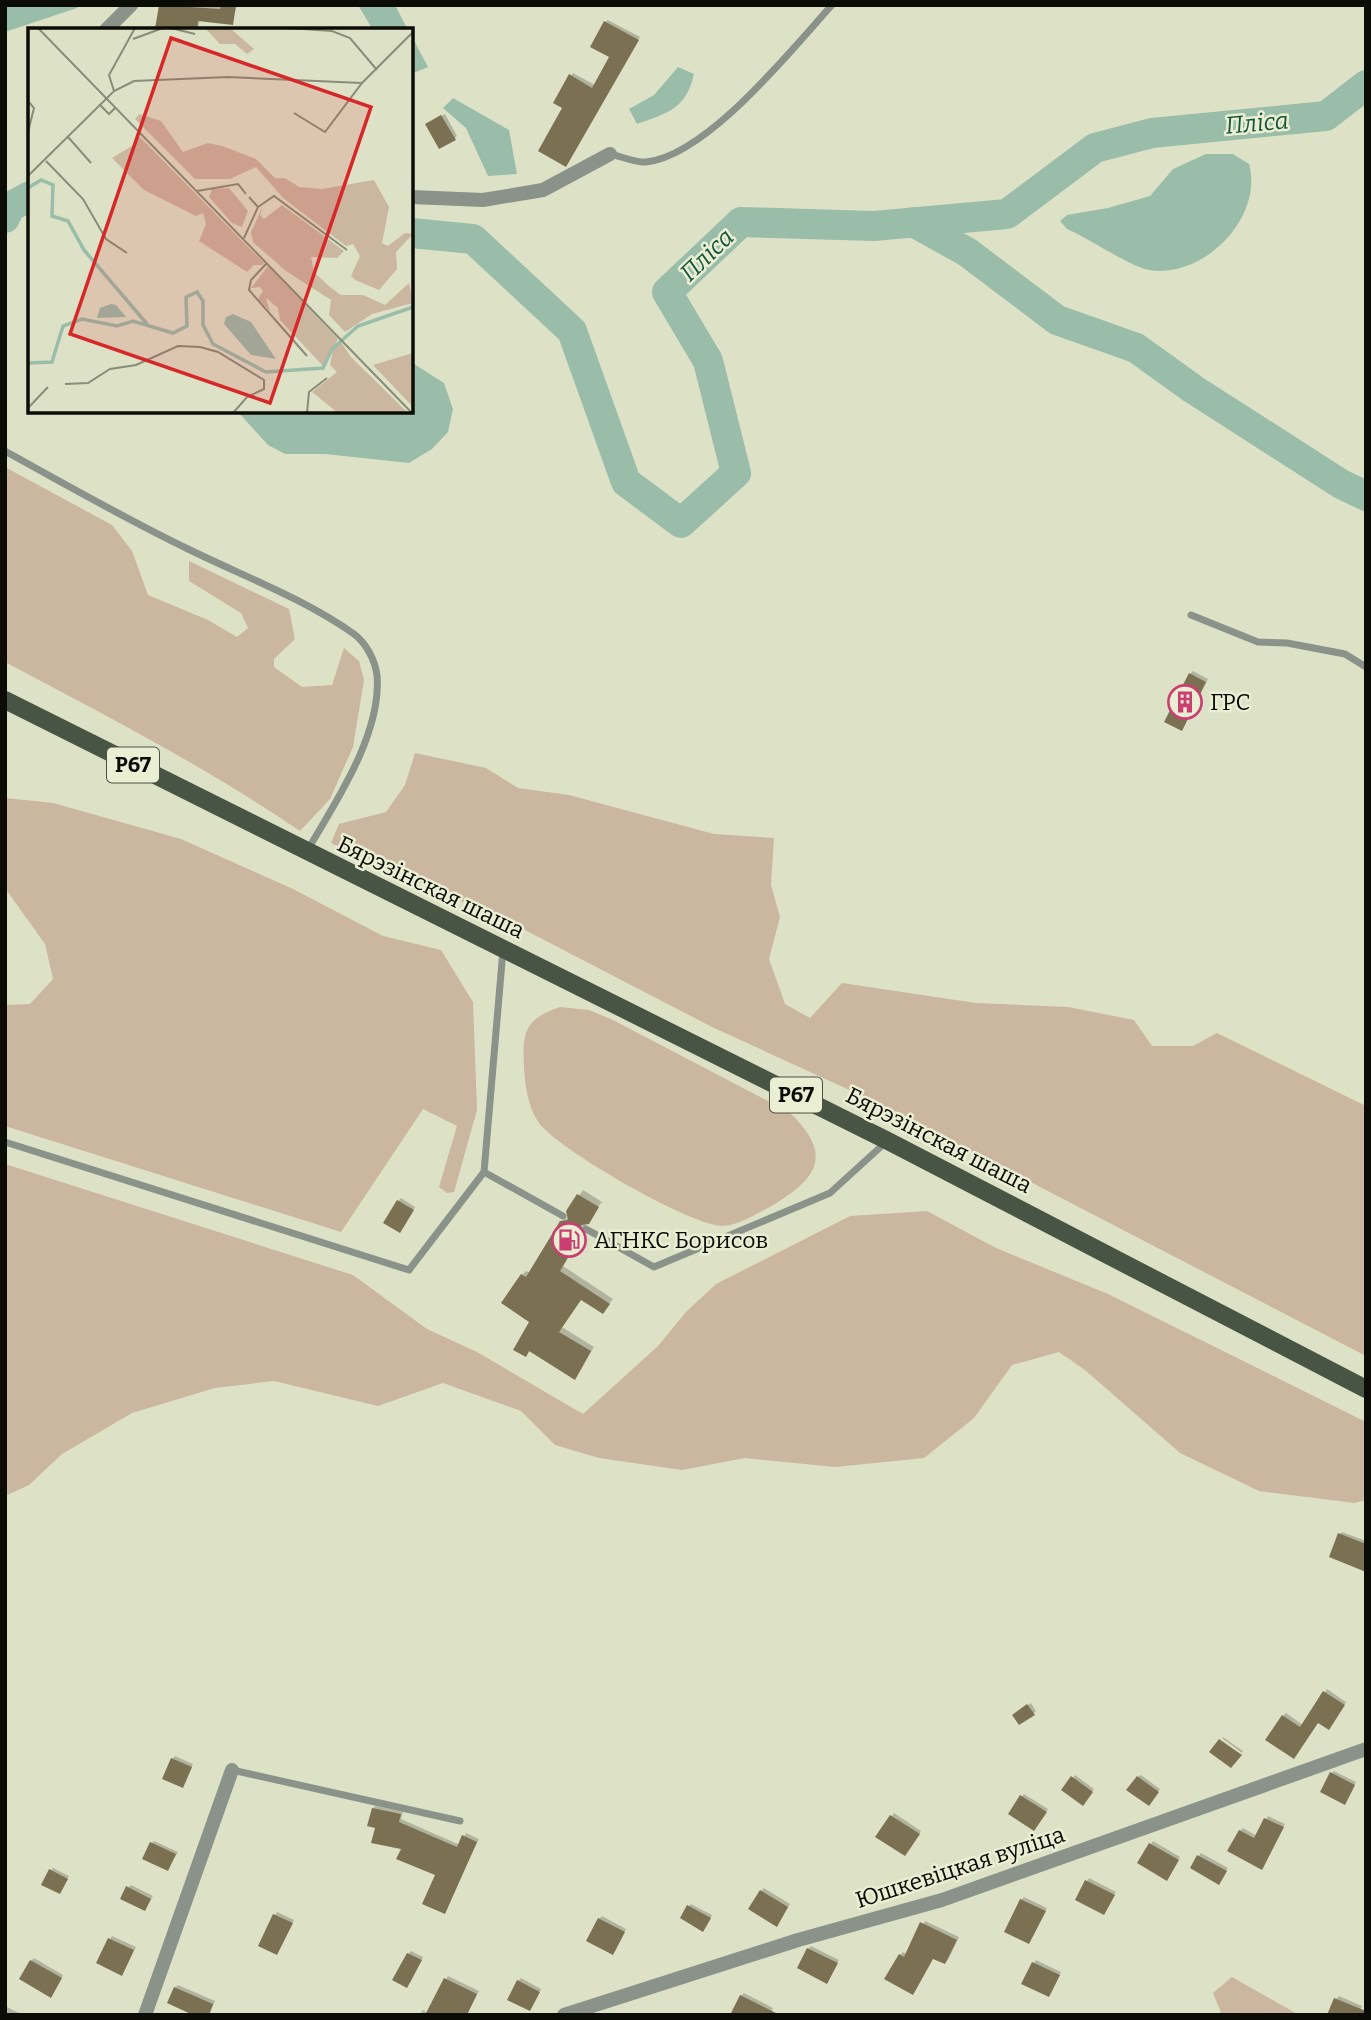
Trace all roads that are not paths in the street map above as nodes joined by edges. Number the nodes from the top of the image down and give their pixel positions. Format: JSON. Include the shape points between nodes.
{"nodes":[{"id":1,"x":131,"y":5,"type":"edge"},
{"id":2,"x":832,"y":5,"type":"edge"},
{"id":3,"x":108,"y":28,"type":"edge"},
{"id":4,"x":610,"y":154,"type":"joint"},
{"id":5,"x":413,"y":197,"type":"edge"},
{"id":6,"x":5,"y":451,"type":"edge"},
{"id":7,"x":1191,"y":615,"type":"dead end"},
{"id":8,"x":1366,"y":667,"type":"edge"},
{"id":9,"x":5,"y":700,"type":"edge"},
{"id":10,"x":307,"y":852,"type":"junction"},
{"id":11,"x":503,"y":950,"type":"junction"},
{"id":12,"x":888,"y":1141,"type":"junction"},
{"id":13,"x":5,"y":1142,"type":"edge"},
{"id":14,"x":484,"y":1172,"type":"junction"},
{"id":15,"x":563,"y":1216,"type":"dead end"},
{"id":16,"x":586,"y":1229,"type":"dead end"},
{"id":17,"x":1366,"y":1390,"type":"edge"},
{"id":18,"x":1366,"y":1749,"type":"edge"},
{"id":19,"x":232,"y":1770,"type":"joint"},
{"id":20,"x":460,"y":1821,"type":"dead end"},
{"id":21,"x":145,"y":2015,"type":"edge"},
{"id":22,"x":564,"y":2015,"type":"edge"}],
"edges":[{"from":1,"to":3,"type":"street"},
{"from":2,"to":4,"type":"lane","via":[[734,113],[681,149],[646,162]]},
{"from":4,"to":5,"type":"street","via":[[544,190],[483,200]]},
{"from":6,"to":10,"type":"lane","via":[[137,524],[294,600],[367,646],[377,675],[366,737],[343,790]]},
{"from":7,"to":8,"type":"lane","via":[[1258,642],[1345,654]]},
{"from":9,"to":10,"type":"main road","name":"Бярэзінская шаша","number":"Р67"},
{"from":10,"to":11,"type":"main road","name":"Бярэзінская шаша","number":"Р67"},
{"from":11,"to":12,"type":"main road","name":"Бярэзінская шаша","number":"Р67"},
{"from":11,"to":14,"type":"lane"},
{"from":12,"to":16,"type":"lane","via":[[830,1193],[654,1268]]},
{"from":12,"to":17,"type":"main road","name":"Бярэзінская шаша","number":"Р67"},
{"from":13,"to":14,"type":"lane","via":[[409,1270]]},
{"from":14,"to":15,"type":"lane"},
{"from":18,"to":22,"type":"street","name":"Юшкевіцкая вуліца","via":[[942,1900],[798,1940]]},
{"from":19,"to":20,"type":"lane"},
{"from":19,"to":21,"type":"street"}]}
